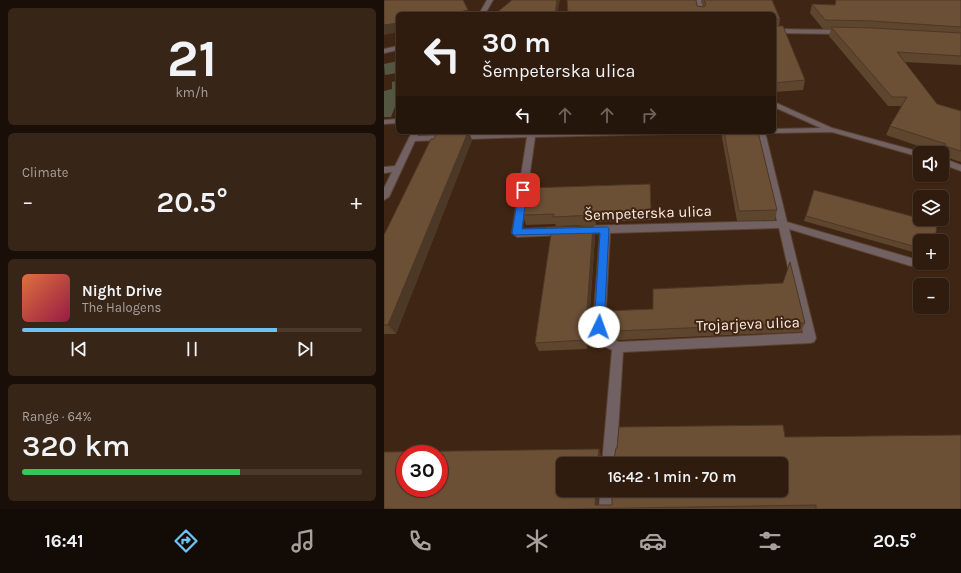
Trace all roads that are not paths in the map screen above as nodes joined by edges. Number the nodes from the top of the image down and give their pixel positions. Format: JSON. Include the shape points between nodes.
{"nodes":[{"id":1,"x":490,"y":0,"type":"edge"},
{"id":2,"x":698,"y":0,"type":"edge"},
{"id":3,"x":483,"y":12,"type":"edge"},
{"id":4,"x":701,"y":12,"type":"edge"},
{"id":5,"x":776,"y":31,"type":"edge"},
{"id":6,"x":849,"y":32,"type":"edge"},
{"id":7,"x":396,"y":48,"type":"edge"},
{"id":8,"x":384,"y":51,"type":"edge"},
{"id":9,"x":776,"y":105,"type":"edge"},
{"id":10,"x":396,"y":121,"type":"edge"},
{"id":11,"x":384,"y":122,"type":"edge"},
{"id":12,"x":832,"y":130,"type":"junction"},
{"id":13,"x":776,"y":131,"type":"edge"},
{"id":14,"x":531,"y":134,"type":"joint"},
{"id":15,"x":762,"y":134,"type":"edge"},
{"id":16,"x":414,"y":135,"type":"edge"},
{"id":17,"x":913,"y":152,"type":"edge"},
{"id":18,"x":949,"y":164,"type":"edge"},
{"id":19,"x":398,"y":168,"type":"junction"},
{"id":20,"x":961,"y":168,"type":"edge"},
{"id":21,"x":384,"y":170,"type":"edge"},
{"id":22,"x":384,"y":197,"type":"edge"},
{"id":23,"x":783,"y":224,"type":"junction"},
{"id":24,"x":605,"y":229,"type":"junction"},
{"id":25,"x":911,"y":262,"type":"dead end"},
{"id":26,"x":618,"y":347,"type":"junction"},
{"id":27,"x":610,"y":457,"type":"edge"},
{"id":28,"x":607,"y":497,"type":"edge"},
{"id":29,"x":606,"y":509,"type":"edge"}],
"edges":[{"from":1,"to":3,"type":"street"},
{"from":2,"to":4,"type":"street"},
{"from":5,"to":6,"type":"street"},
{"from":7,"to":8,"type":"street"},
{"from":9,"to":12,"type":"street"},
{"from":10,"to":11,"type":"street"},
{"from":12,"to":13,"type":"street"},
{"from":12,"to":17,"type":"street"},
{"from":14,"to":16,"type":"street"},
{"from":14,"to":24,"type":"street","name":"Šempeterska ulica","via":[[517,233]]},
{"from":15,"to":23,"type":"street"},
{"from":16,"to":19,"type":"street"},
{"from":18,"to":20,"type":"street"},
{"from":19,"to":21,"type":"street"},
{"from":19,"to":22,"type":"street"},
{"from":23,"to":24,"type":"street","name":"Šempeterska ulica"},
{"from":23,"to":25,"type":"street","name":"Šempeterska ulica"},
{"from":23,"to":26,"type":"street","name":"Trojarjeva ulica","via":[[810,338]]},
{"from":24,"to":26,"type":"street","via":[[599,327],[606,341]]},
{"from":26,"to":27,"type":"street"},
{"from":28,"to":29,"type":"street"}]}
